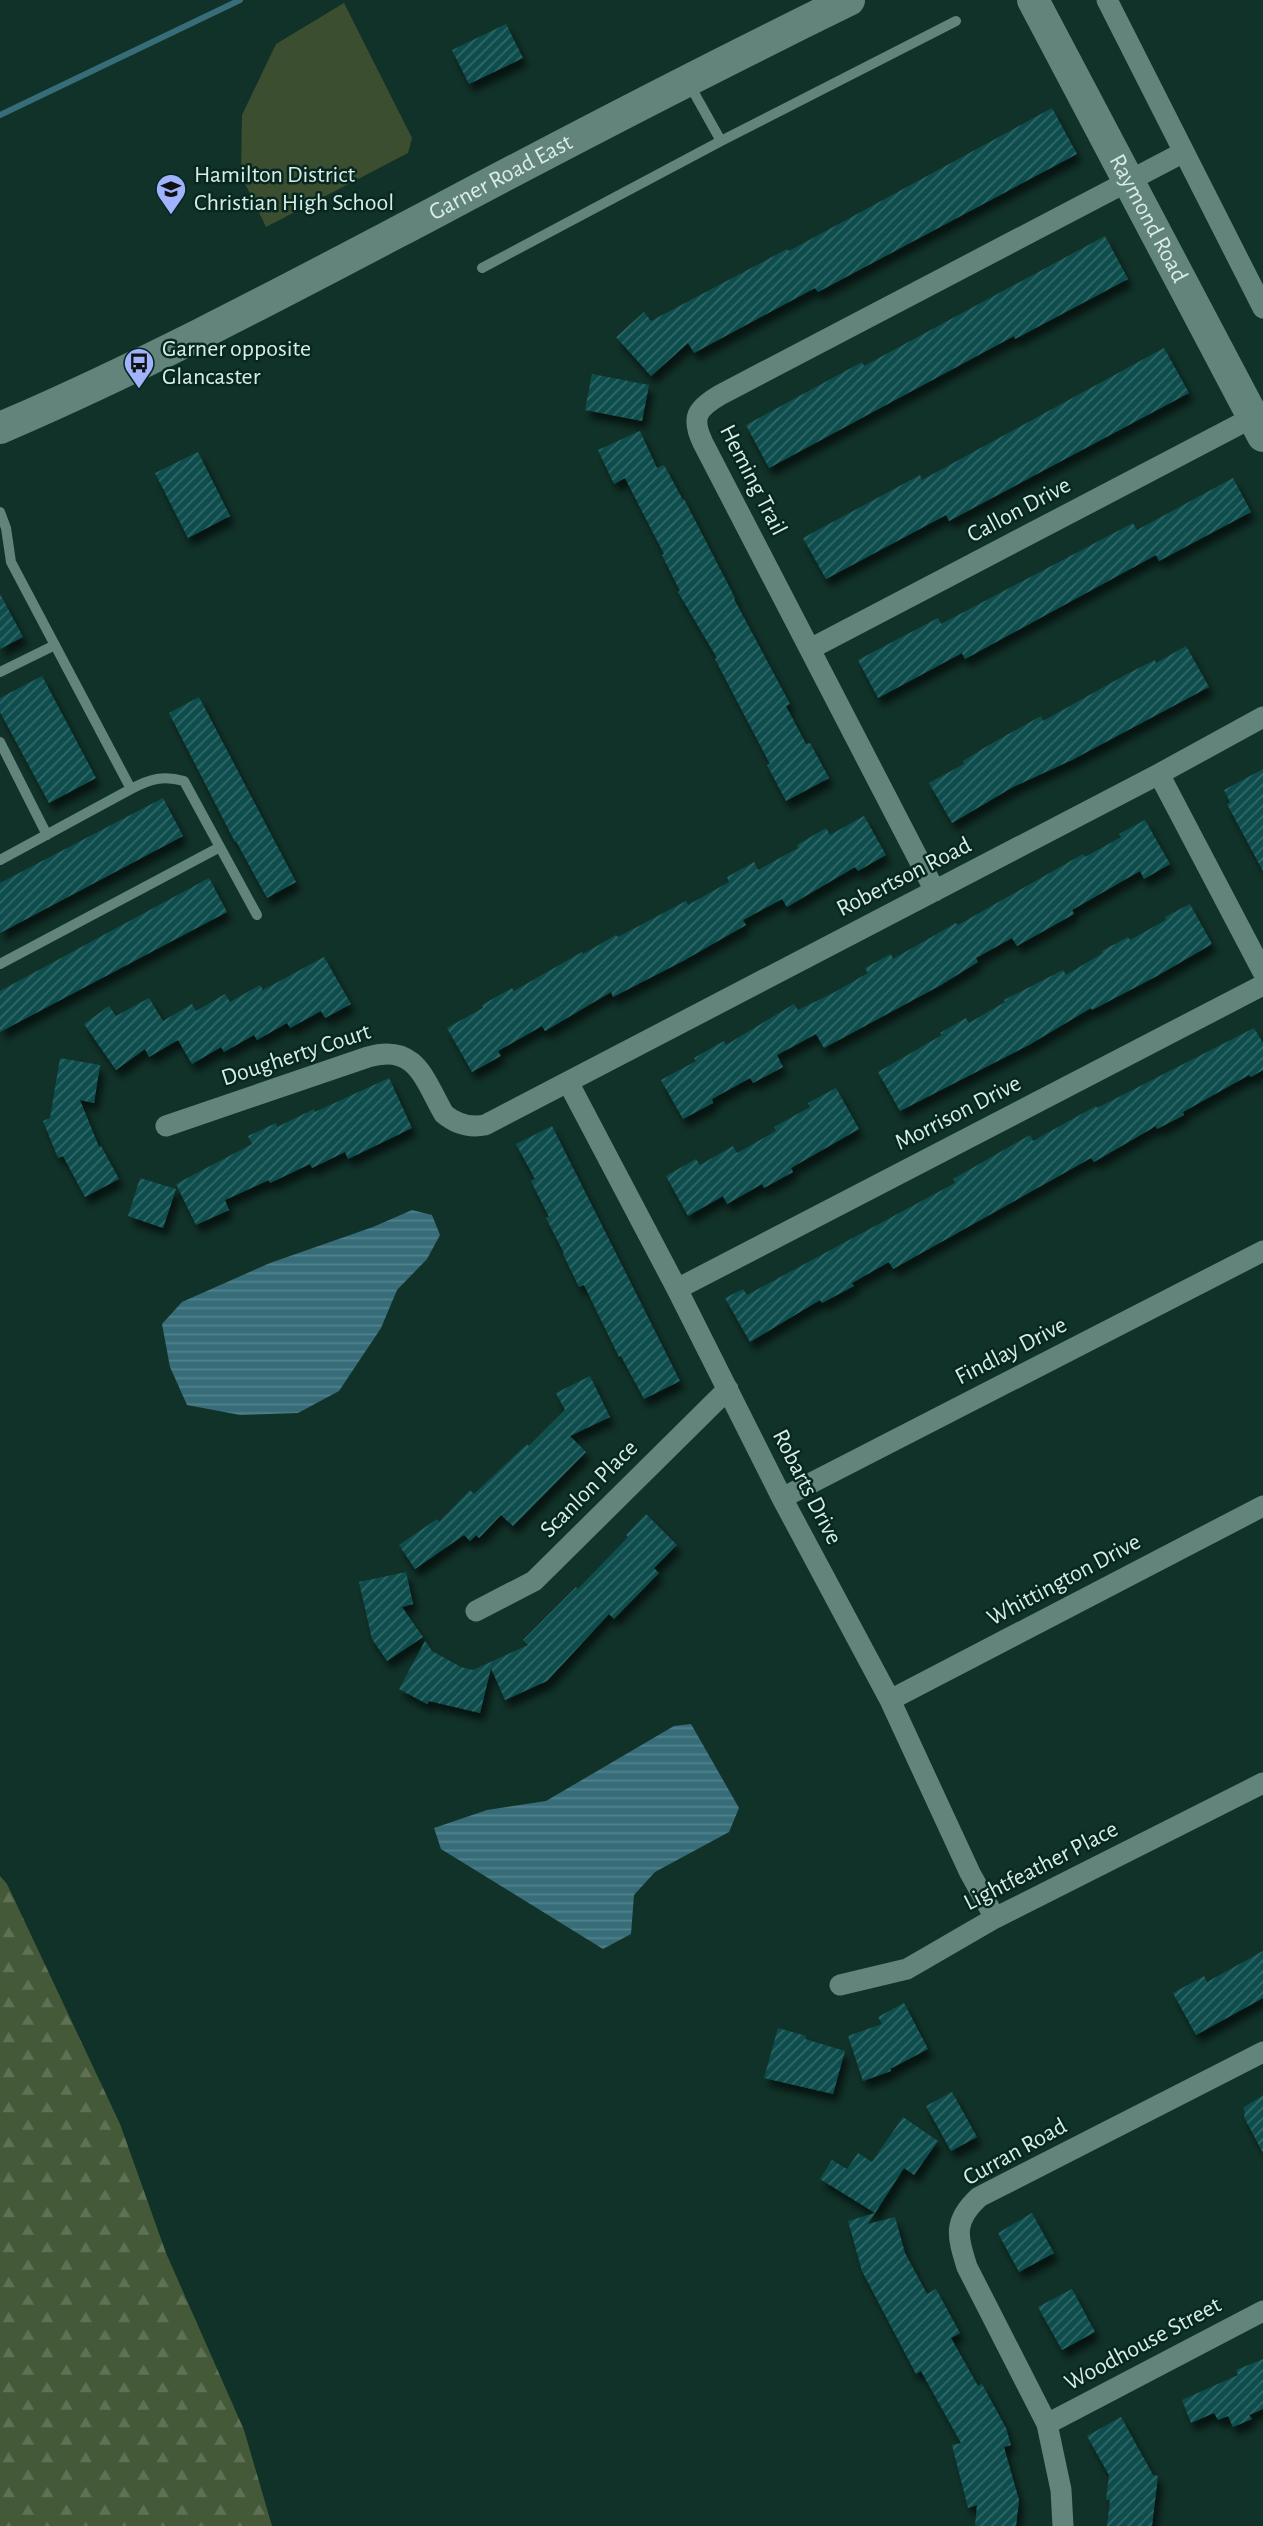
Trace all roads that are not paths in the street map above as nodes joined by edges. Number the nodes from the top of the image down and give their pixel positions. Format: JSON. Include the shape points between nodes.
{"nodes":[{"id":1,"x":849,"y":0,"type":"edge"},
{"id":2,"x":1032,"y":0,"type":"edge"},
{"id":3,"x":1107,"y":0,"type":"edge"},
{"id":4,"x":956,"y":21,"type":"dead end"},
{"id":5,"x":687,"y":79,"type":"junction"},
{"id":6,"x":721,"y":141,"type":"junction"},
{"id":7,"x":1184,"y":152,"type":"junction"},
{"id":8,"x":1127,"y":181,"type":"junction"},
{"id":9,"x":482,"y":268,"type":"dead end"},
{"id":10,"x":1263,"y":308,"type":"edge"},
{"id":11,"x":1260,"y":422,"type":"edge"},
{"id":12,"x":0,"y":428,"type":"edge"},
{"id":13,"x":0,"y":512,"type":"edge"},
{"id":14,"x":55,"y":645,"type":"junction"},
{"id":15,"x":810,"y":649,"type":"junction"},
{"id":16,"x":0,"y":672,"type":"edge"},
{"id":17,"x":1263,"y":716,"type":"edge"},
{"id":18,"x":0,"y":742,"type":"edge"},
{"id":19,"x":1159,"y":774,"type":"junction"},
{"id":20,"x":131,"y":789,"type":"junction"},
{"id":21,"x":47,"y":835,"type":"junction"},
{"id":22,"x":220,"y":847,"type":"junction"},
{"id":23,"x":0,"y":860,"type":"edge"},
{"id":24,"x":935,"y":891,"type":"junction"},
{"id":25,"x":257,"y":915,"type":"dead end"},
{"id":26,"x":0,"y":964,"type":"edge"},
{"id":27,"x":1263,"y":972,"type":"edge"},
{"id":28,"x":1263,"y":985,"type":"edge"},
{"id":29,"x":568,"y":1082,"type":"junction"},
{"id":30,"x":166,"y":1126,"type":"dead end"},
{"id":31,"x":1263,"y":1251,"type":"edge"},
{"id":32,"x":677,"y":1289,"type":"junction"},
{"id":33,"x":727,"y":1389,"type":"junction"},
{"id":34,"x":782,"y":1498,"type":"junction"},
{"id":35,"x":1263,"y":1506,"type":"edge"},
{"id":36,"x":476,"y":1611,"type":"dead end"},
{"id":37,"x":890,"y":1700,"type":"junction"},
{"id":38,"x":1263,"y":1783,"type":"edge"},
{"id":39,"x":995,"y":1917,"type":"junction"},
{"id":40,"x":840,"y":1985,"type":"dead end"},
{"id":41,"x":1263,"y":2052,"type":"edge"},
{"id":42,"x":1263,"y":2311,"type":"edge"},
{"id":43,"x":1047,"y":2424,"type":"junction"},
{"id":44,"x":1063,"y":2526,"type":"edge"}],
"edges":[{"from":1,"to":5,"type":"main road","name":"Garner Road East"},
{"from":2,"to":8,"type":"main road","name":"Raymond Road"},
{"from":3,"to":7,"type":"street"},
{"from":4,"to":6,"type":"lane"},
{"from":5,"to":6,"type":"lane"},
{"from":5,"to":12,"type":"main road","name":"Garner Road East","via":[[259,305]]},
{"from":6,"to":9,"type":"lane"},
{"from":7,"to":8,"type":"street","name":"Heming Trail"},
{"from":7,"to":10,"type":"street"},
{"from":8,"to":11,"type":"main road","name":"Raymond Road"},
{"from":8,"to":15,"type":"street","name":"Heming Trail","via":[[702,408],[695,422],[699,433]]},
{"from":11,"to":15,"type":"street","name":"Callon Drive"},
{"from":13,"to":14,"type":"lane","via":[[10,562]]},
{"from":14,"to":16,"type":"lane"},
{"from":14,"to":20,"type":"lane"},
{"from":15,"to":24,"type":"street","name":"Heming Trail"},
{"from":17,"to":19,"type":"street","name":"Robertson Road"},
{"from":18,"to":21,"type":"lane"},
{"from":19,"to":24,"type":"street","name":"Robertson Road"},
{"from":19,"to":27,"type":"street"},
{"from":20,"to":21,"type":"lane"},
{"from":20,"to":22,"type":"lane","via":[[150,779],[184,781]]},
{"from":21,"to":23,"type":"lane"},
{"from":22,"to":25,"type":"lane"},
{"from":22,"to":26,"type":"lane"},
{"from":24,"to":29,"type":"street","name":"Robertson Road"},
{"from":28,"to":32,"type":"street","name":"Morrison Drive"},
{"from":29,"to":30,"type":"street","name":"Dougherty Court","via":[[485,1125],[470,1126],[444,1114],[417,1066],[406,1056],[381,1053]]},
{"from":29,"to":32,"type":"street","name":"Robarts Drive"},
{"from":31,"to":34,"type":"street","name":"Findlay Drive"},
{"from":32,"to":33,"type":"street","name":"Robarts Drive"},
{"from":33,"to":34,"type":"street","name":"Robarts Drive"},
{"from":33,"to":36,"type":"street","name":"Scanlon Place","via":[[534,1581]]},
{"from":34,"to":37,"type":"street","name":"Robarts Drive"},
{"from":35,"to":37,"type":"street","name":"Whittington Drive"},
{"from":37,"to":39,"type":"street","name":"Robarts Drive"},
{"from":38,"to":39,"type":"street","name":"Lightfeather Place"},
{"from":39,"to":40,"type":"street","name":"Lightfeather Place","via":[[907,1969]]},
{"from":41,"to":43,"type":"street","name":"Curran Road","via":[[979,2197],[965,2209],[958,2227],[967,2267]]},
{"from":42,"to":43,"type":"street","name":"Woodhouse Street"},
{"from":43,"to":44,"type":"street","name":"Curran Road","via":[[1061,2490]]}]}
